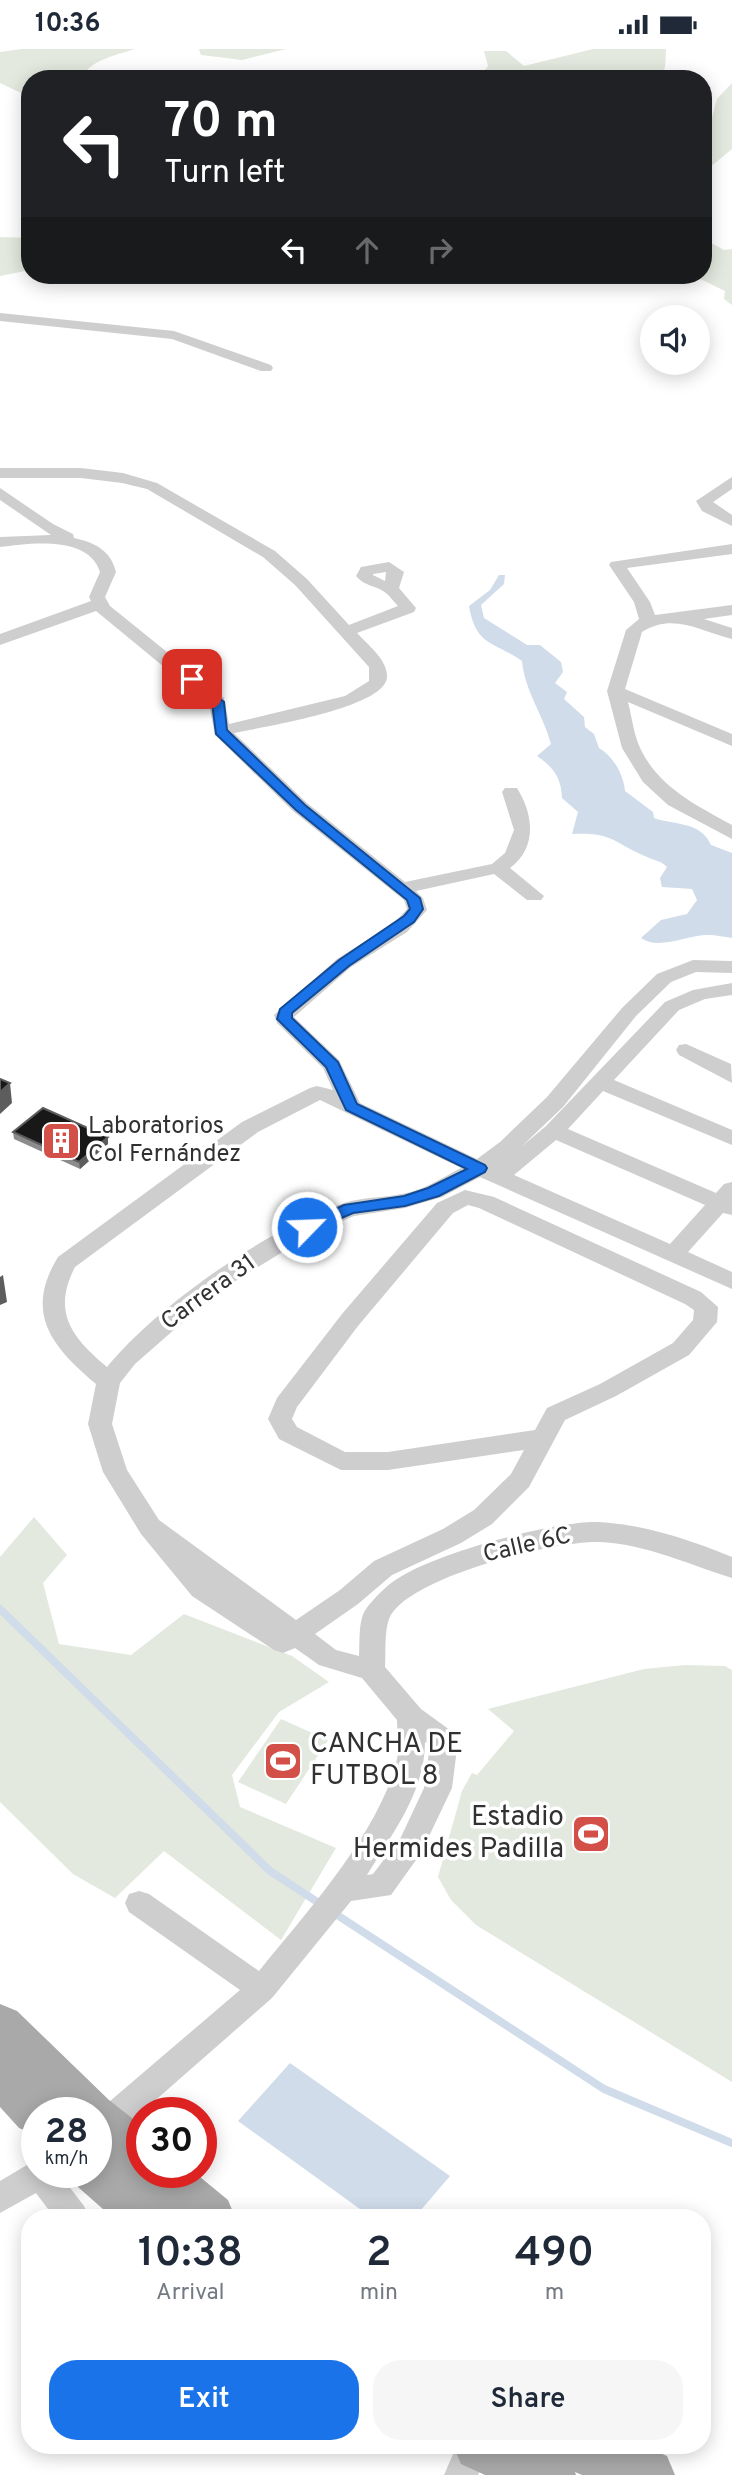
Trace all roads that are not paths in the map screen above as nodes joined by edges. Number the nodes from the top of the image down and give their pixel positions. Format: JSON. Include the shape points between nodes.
{"nodes":[{"id":1,"x":0,"y":300,"type":"edge"},
{"id":2,"x":56,"y":308,"type":"dead end"},
{"id":3,"x":0,"y":317,"type":"edge"},
{"id":4,"x":266,"y":367,"type":"dead end"},
{"id":5,"x":0,"y":473,"type":"edge"},
{"id":6,"x":732,"y":482,"type":"edge"},
{"id":7,"x":0,"y":493,"type":"edge"},
{"id":8,"x":732,"y":521,"type":"edge"},
{"id":9,"x":0,"y":542,"type":"edge"},
{"id":10,"x":88,"y":547,"type":"junction"},
{"id":11,"x":732,"y":549,"type":"edge"},
{"id":12,"x":391,"y":588,"type":"dead end"},
{"id":13,"x":99,"y":604,"type":"junction"},
{"id":14,"x":732,"y":610,"type":"edge"},
{"id":15,"x":682,"y":617,"type":"junction"},
{"id":16,"x":648,"y":621,"type":"junction"},
{"id":17,"x":347,"y":631,"type":"junction"},
{"id":18,"x":732,"y":634,"type":"edge"},
{"id":19,"x":0,"y":640,"type":"edge"},
{"id":20,"x":615,"y":691,"type":"junction"},
{"id":21,"x":221,"y":731,"type":"junction"},
{"id":22,"x":732,"y":741,"type":"edge"},
{"id":23,"x":511,"y":792,"type":"dead end"},
{"id":24,"x":732,"y":832,"type":"edge"},
{"id":25,"x":498,"y":868,"type":"junction"},
{"id":26,"x":403,"y":888,"type":"junction"},
{"id":27,"x":534,"y":897,"type":"dead end"},
{"id":28,"x":732,"y":967,"type":"edge"},
{"id":29,"x":732,"y":989,"type":"edge"},
{"id":30,"x":686,"y":1050,"type":"dead end"},
{"id":31,"x":732,"y":1076,"type":"edge"},
{"id":32,"x":602,"y":1083,"type":"junction"},
{"id":33,"x":351,"y":1107,"type":"junction"},
{"id":34,"x":554,"y":1131,"type":"junction"},
{"id":35,"x":732,"y":1138,"type":"edge"},
{"id":36,"x":489,"y":1173,"type":"junction"},
{"id":37,"x":728,"y":1200,"type":"edge"},
{"id":38,"x":673,"y":1255,"type":"junction"},
{"id":39,"x":732,"y":1281,"type":"edge"},
{"id":40,"x":108,"y":1381,"type":"junction"},
{"id":41,"x":542,"y":1438,"type":"junction"},
{"id":42,"x":493,"y":1446,"type":"junction"},
{"id":43,"x":530,"y":1464,"type":"junction"},
{"id":44,"x":732,"y":1568,"type":"edge"},
{"id":45,"x":349,"y":1597,"type":"junction"},
{"id":46,"x":376,"y":1615,"type":"junction"},
{"id":47,"x":297,"y":1635,"type":"junction"},
{"id":48,"x":371,"y":1670,"type":"junction"},
{"id":49,"x":139,"y":1903,"type":"dead end"},
{"id":50,"x":261,"y":1989,"type":"junction"},
{"id":51,"x":0,"y":2027,"type":"edge"},
{"id":52,"x":0,"y":2073,"type":"edge"},
{"id":53,"x":23,"y":2097,"type":"edge"},
{"id":54,"x":64,"y":2097,"type":"edge"},
{"id":55,"x":112,"y":2118,"type":"edge"},
{"id":56,"x":112,"y":2158,"type":"edge"},
{"id":57,"x":21,"y":2184,"type":"edge"},
{"id":58,"x":52,"y":2188,"type":"edge"},
{"id":59,"x":176,"y":2188,"type":"edge"},
{"id":60,"x":0,"y":2198,"type":"edge"},
{"id":61,"x":67,"y":2209,"type":"edge"},
{"id":62,"x":144,"y":2209,"type":"edge"},
{"id":63,"x":201,"y":2209,"type":"edge"},
{"id":64,"x":470,"y":2454,"type":"edge"},
{"id":65,"x":501,"y":2454,"type":"edge"},
{"id":66,"x":598,"y":2454,"type":"edge"},
{"id":67,"x":461,"y":2475,"type":"edge"},
{"id":68,"x":549,"y":2475,"type":"edge"},
{"id":69,"x":648,"y":2475,"type":"edge"}],
"edges":[{"from":1,"to":2,"type":"street","via":[[13,309]]},
{"from":3,"to":4,"type":"street","via":[[148,331],[190,340]]},
{"from":5,"to":17,"type":"street","via":[[81,473],[152,486],[269,554]]},
{"from":6,"to":8,"type":"street","via":[[704,501]]},
{"from":7,"to":10,"type":"street","via":[[47,527]]},
{"from":9,"to":10,"type":"street","via":[[51,538]]},
{"from":10,"to":13,"type":"street","via":[[106,563],[108,572],[97,597]]},
{"from":11,"to":16,"type":"street","via":[[617,565],[642,602]]},
{"from":12,"to":17,"type":"street","via":[[408,608]]},
{"from":13,"to":19,"type":"street"},
{"from":13,"to":21,"type":"street","via":[[218,702]]},
{"from":14,"to":15,"type":"street"},
{"from":15,"to":16,"type":"street"},
{"from":15,"to":18,"type":"street"},
{"from":16,"to":20,"type":"street","via":[[634,630]]},
{"from":17,"to":21,"type":"street","via":[[377,666],[377,684],[370,690],[331,706]]},
{"from":20,"to":22,"type":"street"},
{"from":20,"to":24,"type":"street","via":[[631,748],[649,778],[675,801]]},
{"from":21,"to":26,"type":"street","via":[[300,807]]},
{"from":23,"to":25,"type":"street","via":[[523,830],[514,856]]},
{"from":25,"to":26,"type":"street"},
{"from":25,"to":27,"type":"street"},
{"from":26,"to":33,"type":"street","via":[[414,898],[416,909],[409,919],[344,963],[284,1015],[332,1065]]},
{"from":28,"to":36,"type":"street","via":[[693,966],[664,978]]},
{"from":29,"to":32,"type":"street","via":[[700,994],[672,1006]]},
{"from":30,"to":31,"type":"street"},
{"from":32,"to":34,"type":"street"},
{"from":32,"to":35,"type":"street"},
{"from":33,"to":36,"type":"street"},
{"from":33,"to":40,"type":"street","via":[[317,1093],[250,1127],[66,1262],[52,1291],[52,1312],[78,1357]]},
{"from":34,"to":36,"type":"street"},
{"from":34,"to":37,"type":"street"},
{"from":36,"to":38,"type":"street"},
{"from":36,"to":40,"type":"street","name":"Carrera 31","via":[[405,1201],[350,1209],[307,1227],[208,1287],[136,1349]]},
{"from":37,"to":38,"type":"street"},
{"from":38,"to":39,"type":"street"},
{"from":40,"to":47,"type":"street","via":[[100,1424],[115,1472],[150,1527],[201,1589],[283,1643]]},
{"from":41,"to":42,"type":"street"},
{"from":41,"to":42,"type":"street","via":[[556,1414],[681,1349],[705,1322],[706,1307],[486,1202],[466,1198],[445,1208],[350,1320],[286,1404],[280,1419],[288,1433],[341,1461],[388,1461]]},
{"from":41,"to":43,"type":"street"},
{"from":42,"to":43,"type":"street"},
{"from":43,"to":45,"type":"street","via":[[483,1517],[383,1569]]},
{"from":44,"to":46,"type":"street","name":"Calle 6C","via":[[691,1550],[642,1539],[596,1532],[559,1535],[472,1559],[409,1583]]},
{"from":45,"to":46,"type":"street"},
{"from":45,"to":47,"type":"street"},
{"from":46,"to":48,"type":"street"},
{"from":47,"to":48,"type":"street","via":[[328,1658]]},
{"from":48,"to":50,"type":"street","via":[[411,1717],[444,1741],[438,1788],[411,1845],[381,1886],[338,1896]]},
{"from":49,"to":50,"type":"street"},
{"from":50,"to":55,"type":"street"},
{"from":51,"to":54,"type":"main road"},
{"from":52,"to":53,"type":"main road"},
{"from":56,"to":62,"type":"main road"},
{"from":57,"to":60,"type":"street"},
{"from":58,"to":61,"type":"street"},
{"from":59,"to":63,"type":"main road"},
{"from":64,"to":67,"type":"street"},
{"from":65,"to":68,"type":"main road"},
{"from":66,"to":69,"type":"main road"}]}
